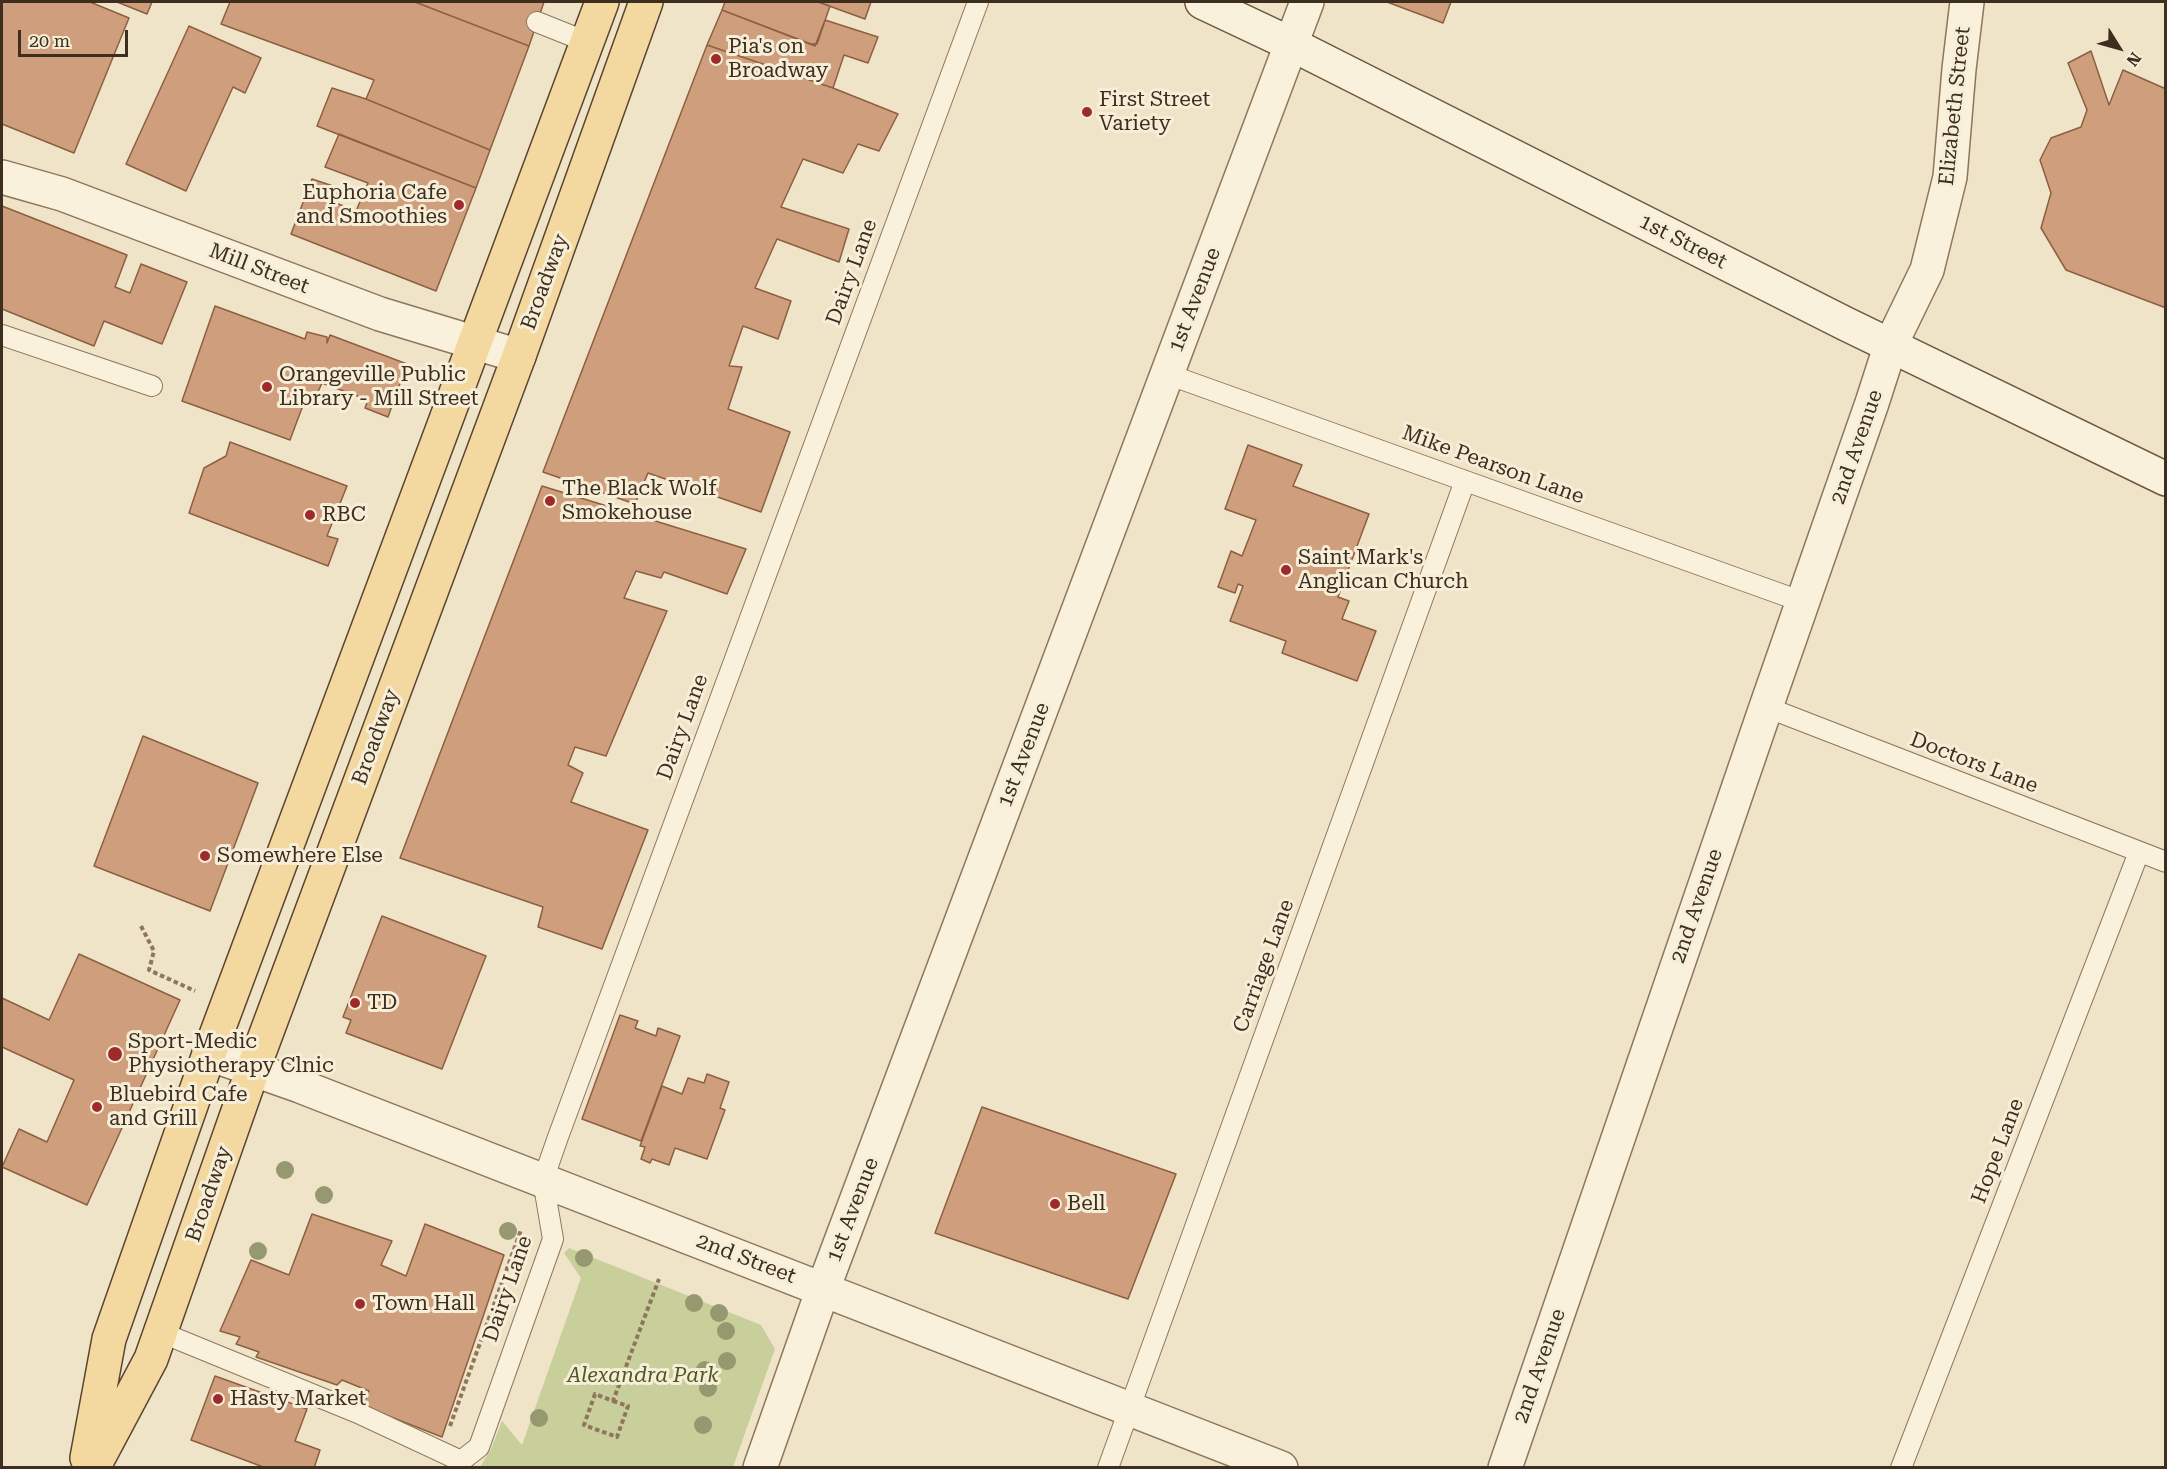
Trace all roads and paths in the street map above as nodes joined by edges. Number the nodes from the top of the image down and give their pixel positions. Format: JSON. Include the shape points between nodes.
{"nodes":[{"id":1,"x":602,"y":2,"type":"edge"},
{"id":2,"x":646,"y":2,"type":"edge"},
{"id":3,"x":978,"y":2,"type":"edge"},
{"id":4,"x":1202,"y":2,"type":"edge"},
{"id":5,"x":1307,"y":2,"type":"edge"},
{"id":6,"x":1966,"y":2,"type":"edge"},
{"id":7,"x":537,"y":22,"type":"dead end"},
{"id":8,"x":587,"y":42,"type":"junction"},
{"id":9,"x":1291,"y":44,"type":"junction"},
{"id":10,"x":2,"y":177,"type":"edge"},
{"id":11,"x":2,"y":335,"type":"edge"},
{"id":12,"x":474,"y":342,"type":"junction"},
{"id":13,"x":1891,"y":344,"type":"junction"},
{"id":14,"x":519,"y":356,"type":"junction"},
{"id":15,"x":1167,"y":374,"type":"junction"},
{"id":16,"x":152,"y":386,"type":"dead end"},
{"id":17,"x":2166,"y":479,"type":"edge"},
{"id":18,"x":1465,"y":481,"type":"junction"},
{"id":19,"x":1803,"y":602,"type":"junction"},
{"id":20,"x":1766,"y":707,"type":"junction"},
{"id":21,"x":2139,"y":852,"type":"junction"},
{"id":22,"x":2166,"y":862,"type":"edge"},
{"id":23,"x":141,"y":926,"type":"dead end"},
{"id":24,"x":227,"y":1005,"type":"junction"},
{"id":25,"x":209,"y":1054,"type":"junction"},
{"id":26,"x":254,"y":1069,"type":"junction"},
{"id":27,"x":543,"y":1180,"type":"junction"},
{"id":28,"x":522,"y":1226,"type":"dead end"},
{"id":29,"x":659,"y":1279,"type":"dead end"},
{"id":30,"x":823,"y":1289,"type":"junction"},
{"id":31,"x":160,"y":1332,"type":"junction"},
{"id":32,"x":613,"y":1401,"type":"junction"},
{"id":33,"x":1129,"y":1408,"type":"junction"},
{"id":34,"x":448,"y":1431,"type":"dead end"},
{"id":35,"x":459,"y":1464,"type":"edge"},
{"id":36,"x":85,"y":1467,"type":"edge"},
{"id":37,"x":93,"y":1467,"type":"edge"},
{"id":38,"x":760,"y":1467,"type":"edge"},
{"id":39,"x":1108,"y":1467,"type":"edge"},
{"id":40,"x":1281,"y":1467,"type":"edge"},
{"id":41,"x":1505,"y":1467,"type":"edge"},
{"id":42,"x":1901,"y":1467,"type":"edge"}],
"edges":[{"from":1,"to":8,"type":"main road"},
{"from":2,"to":14,"type":"main road","name":"Broadway"},
{"from":3,"to":27,"type":"lane","name":"Dairy Lane"},
{"from":4,"to":9,"type":"street","name":"1st Street"},
{"from":5,"to":9,"type":"street","name":"1st Avenue"},
{"from":6,"to":13,"type":"street","name":"Elizabeth Street","via":[[1950,177],[1927,270]]},
{"from":7,"to":8,"type":"lane"},
{"from":8,"to":12,"type":"main road"},
{"from":9,"to":13,"type":"street","name":"1st Street"},
{"from":9,"to":15,"type":"street","name":"1st Avenue"},
{"from":10,"to":12,"type":"street","name":"Mill Street","via":[[62,195],[380,314]]},
{"from":11,"to":16,"type":"lane"},
{"from":12,"to":14,"type":"street","name":"Mill Street"},
{"from":12,"to":24,"type":"main road"},
{"from":13,"to":17,"type":"street","name":"1st Street"},
{"from":13,"to":19,"type":"street","name":"2nd Avenue"},
{"from":14,"to":26,"type":"main road","name":"Broadway"},
{"from":15,"to":18,"type":"lane","name":"Mike Pearson Lane"},
{"from":15,"to":30,"type":"street","name":"1st Avenue"},
{"from":18,"to":19,"type":"lane","name":"Mike Pearson Lane"},
{"from":18,"to":33,"type":"lane","name":"Carriage Lane"},
{"from":19,"to":20,"type":"street","name":"2nd Avenue"},
{"from":20,"to":21,"type":"lane","name":"Doctors Lane"},
{"from":20,"to":41,"type":"street","name":"2nd Avenue"},
{"from":21,"to":22,"type":"lane","name":"Doctors Lane"},
{"from":21,"to":42,"type":"lane","name":"Hope Lane"},
{"from":23,"to":24,"type":"path","via":[[154,951],[149,970]]},
{"from":24,"to":25,"type":"main road"},
{"from":25,"to":26,"type":"street","name":"2nd Street"},
{"from":25,"to":36,"type":"main road","via":[[109,1339]]},
{"from":26,"to":27,"type":"street","name":"2nd Street"},
{"from":26,"to":31,"type":"main road","name":"Broadway"},
{"from":27,"to":30,"type":"street","name":"2nd Street"},
{"from":27,"to":35,"type":"lane","name":"Dairy Lane","via":[[553,1239],[479,1448]]},
{"from":28,"to":34,"type":"path"},
{"from":29,"to":32,"type":"path"},
{"from":30,"to":33,"type":"street","name":"2nd Street"},
{"from":30,"to":38,"type":"street","name":"1st Avenue"},
{"from":31,"to":35,"type":"lane","via":[[358,1413]]},
{"from":31,"to":37,"type":"main road","name":"Broadway","via":[[151,1359]]},
{"from":32,"to":32,"type":"path","via":[[595,1394],[584,1425],[617,1437],[628,1406]]},
{"from":33,"to":39,"type":"lane","name":"Carriage Lane"},
{"from":33,"to":40,"type":"street","name":"2nd Street"}]}
